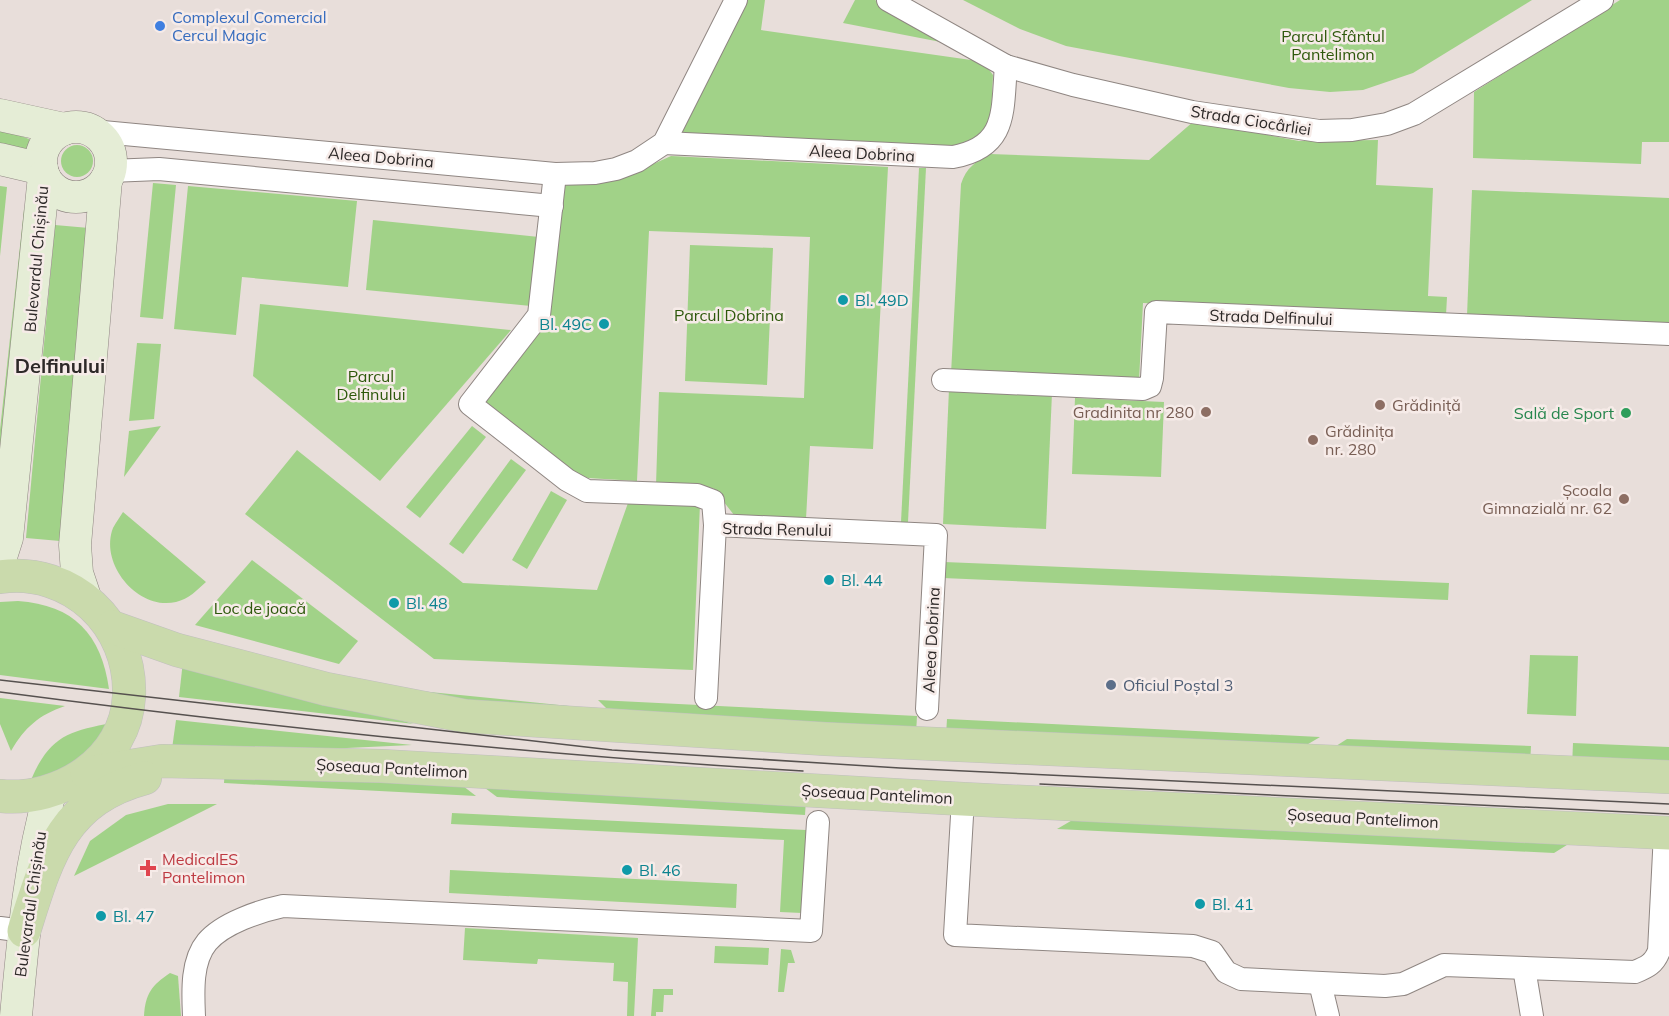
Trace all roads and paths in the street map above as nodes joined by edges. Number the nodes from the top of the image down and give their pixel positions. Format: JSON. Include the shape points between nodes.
{"nodes":[{"id":1,"x":736,"y":0,"type":"edge"},
{"id":2,"x":888,"y":0,"type":"edge"},
{"id":3,"x":1602,"y":0,"type":"edge"},
{"id":4,"x":1006,"y":66,"type":"junction"},
{"id":5,"x":0,"y":115,"type":"edge"},
{"id":6,"x":78,"y":130,"type":"junction"},
{"id":7,"x":663,"y":143,"type":"junction"},
{"id":8,"x":0,"y":159,"type":"edge"},
{"id":9,"x":43,"y":172,"type":"junction"},
{"id":10,"x":555,"y":174,"type":"junction"},
{"id":11,"x":108,"y":176,"type":"junction"},
{"id":12,"x":552,"y":206,"type":"junction"},
{"id":13,"x":1669,"y":334,"type":"edge"},
{"id":14,"x":943,"y":380,"type":"dead end"},
{"id":15,"x":716,"y":525,"type":"junction"},
{"id":16,"x":936,"y":535,"type":"joint"},
{"id":17,"x":0,"y":560,"type":"edge"},
{"id":18,"x":0,"y":578,"type":"edge"},
{"id":19,"x":86,"y":600,"type":"junction"},
{"id":20,"x":112,"y":627,"type":"junction"},
{"id":21,"x":706,"y":698,"type":"dead end"},
{"id":22,"x":927,"y":709,"type":"dead end"},
{"id":23,"x":230,"y":761,"type":"junction"},
{"id":24,"x":87,"y":773,"type":"junction"},
{"id":25,"x":1669,"y":777,"type":"edge"},
{"id":26,"x":50,"y":793,"type":"junction"},
{"id":27,"x":0,"y":796,"type":"edge"},
{"id":28,"x":963,"y":799,"type":"junction"},
{"id":29,"x":818,"y":822,"type":"dead end"},
{"id":30,"x":1667,"y":833,"type":"edge"},
{"id":31,"x":12,"y":930,"type":"edge"},
{"id":32,"x":1524,"y":968,"type":"junction"},
{"id":33,"x":1320,"y":983,"type":"junction"},
{"id":34,"x":16,"y":1016,"type":"edge"},
{"id":35,"x":194,"y":1016,"type":"edge"},
{"id":36,"x":1328,"y":1016,"type":"edge"},
{"id":37,"x":1532,"y":1016,"type":"edge"}],
"edges":[{"from":1,"to":7,"type":"street","name":"Aleea Dobrina"},
{"from":2,"to":4,"type":"street","name":"Strada Ciocârliei"},
{"from":3,"to":4,"type":"street","name":"Strada Ciocârliei","via":[[1414,114],[1352,130],[1285,128],[1192,112]]},
{"from":4,"to":7,"type":"street","name":"Aleea Dobrina","via":[[997,134],[972,154],[953,157]]},
{"from":5,"to":6,"type":"main road"},
{"from":6,"to":9,"type":"main road","name":"Bulevardul Chișinău","via":[[46,144]]},
{"from":6,"to":10,"type":"street","name":"Aleea Dobrina"},
{"from":6,"to":11,"type":"main road","via":[[108,147]]},
{"from":7,"to":10,"type":"street","name":"Aleea Dobrina","via":[[637,161],[616,169]]},
{"from":8,"to":9,"type":"main road","name":"Bulevardul Chișinău"},
{"from":9,"to":11,"type":"main road","name":"Bulevardul Chișinău","via":[[58,192],[75,197],[94,192]]},
{"from":9,"to":17,"type":"main road","name":"Bulevardul Chișinău","via":[[7,538]]},
{"from":10,"to":12,"type":"street"},
{"from":11,"to":12,"type":"street","name":"Aleea Dobrina","via":[[159,169]]},
{"from":11,"to":19,"type":"main road","via":[[75,544],[77,573]]},
{"from":12,"to":15,"type":"street","via":[[539,315],[470,404],[579,488],[706,497],[713,501]]},
{"from":13,"to":14,"type":"street","name":"Strada Delfinului","via":[[1156,312],[1152,378],[1150,386],[1143,389]]},
{"from":15,"to":16,"type":"street","name":"Strada Renului"},
{"from":15,"to":21,"type":"street","name":"Strada Renului"},
{"from":16,"to":22,"type":"street","name":"Aleea Dobrina"},
{"from":18,"to":19,"type":"main road","via":[[46,579]]},
{"from":19,"to":20,"type":"main road"},
{"from":20,"to":24,"type":"main road","via":[[124,656],[128,703],[112,745]]},
{"from":20,"to":25,"type":"main road","via":[[177,650],[326,688],[465,716],[826,739]]},
{"from":23,"to":24,"type":"main road","name":"Șoseaua Pantelimon","via":[[162,761]]},
{"from":23,"to":28,"type":"main road","name":"Șoseaua Pantelimon"},
{"from":23,"to":31,"type":"main road","via":[[137,780],[90,802],[58,838]]},
{"from":24,"to":26,"type":"main road"},
{"from":26,"to":27,"type":"main road"},
{"from":26,"to":31,"type":"main road","name":"Bulevardul Chișinău"},
{"from":28,"to":30,"type":"main road","name":"Șoseaua Pantelimon"},
{"from":28,"to":33,"type":"street","via":[[954,935],[1193,946],[1212,952],[1226,972],[1241,979]]},
{"from":29,"to":35,"type":"street","via":[[811,931],[283,906],[242,920],[207,942],[193,983]]},
{"from":30,"to":32,"type":"street","via":[[1656,960],[1635,972]]},
{"from":31,"to":34,"type":"main road","name":"Bulevardul Chișinău"},
{"from":32,"to":33,"type":"street","via":[[1444,965],[1403,984]]},
{"from":32,"to":37,"type":"street"},
{"from":33,"to":36,"type":"street"}]}
